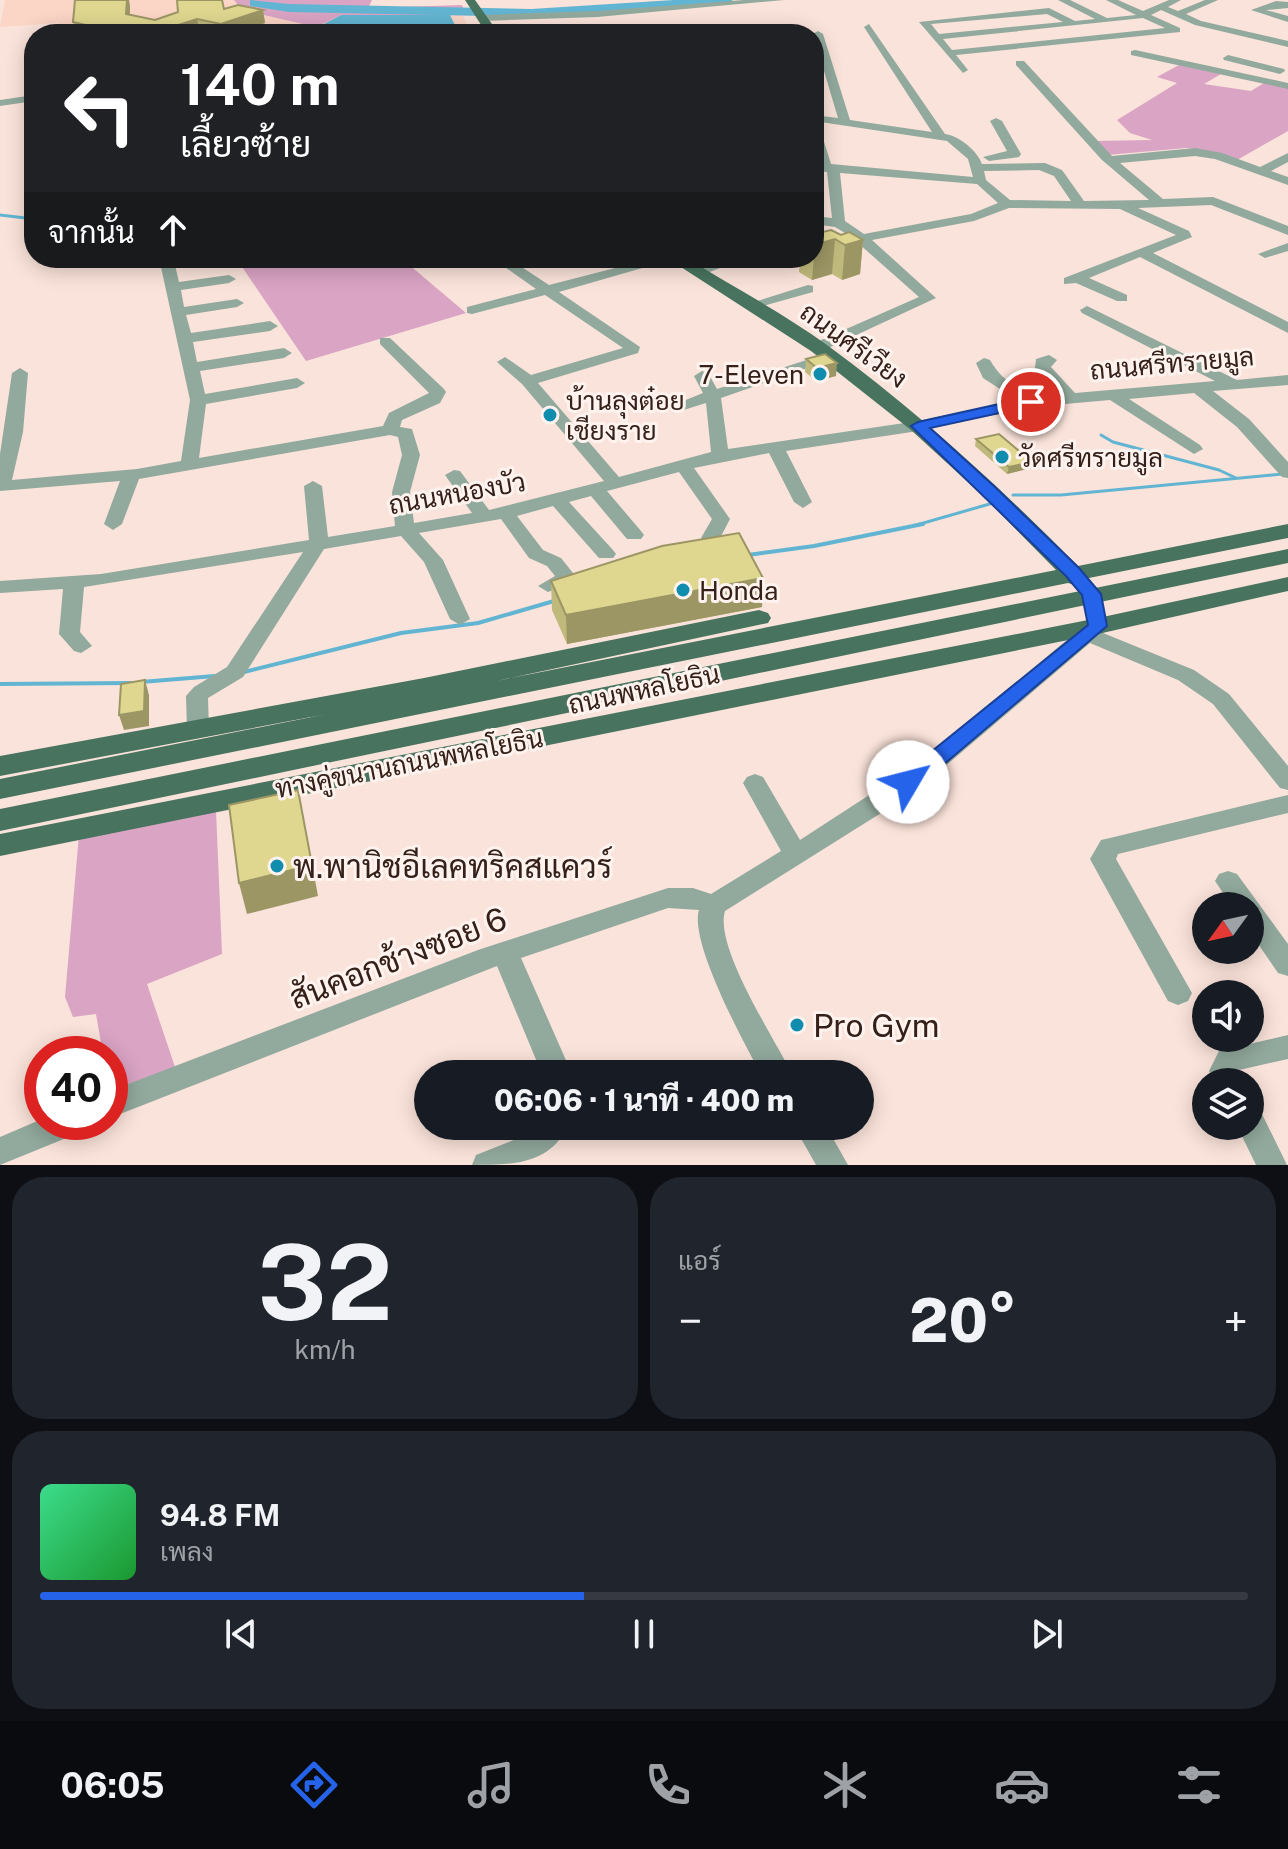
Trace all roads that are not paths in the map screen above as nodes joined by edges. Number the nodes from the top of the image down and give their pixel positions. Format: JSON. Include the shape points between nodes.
{"nodes":[{"id":1,"x":779,"y":0,"type":"edge"},
{"id":2,"x":1063,"y":0,"type":"edge"},
{"id":3,"x":1111,"y":0,"type":"edge"},
{"id":4,"x":1176,"y":0,"type":"edge"},
{"id":5,"x":1213,"y":0,"type":"edge"},
{"id":6,"x":471,"y":2,"type":"edge"},
{"id":7,"x":1288,"y":5,"type":"edge"},
{"id":8,"x":1161,"y":7,"type":"junction"},
{"id":9,"x":1178,"y":14,"type":"junction"},
{"id":10,"x":557,"y":15,"type":"junction"},
{"id":11,"x":1145,"y":16,"type":"junction"},
{"id":12,"x":482,"y":18,"type":"junction"},
{"id":13,"x":974,"y":18,"type":"junction"},
{"id":14,"x":1288,"y":19,"type":"edge"},
{"id":15,"x":1106,"y":21,"type":"junction"},
{"id":16,"x":486,"y":24,"type":"edge"},
{"id":17,"x":555,"y":24,"type":"edge"},
{"id":18,"x":1073,"y":24,"type":"junction"},
{"id":19,"x":869,"y":27,"type":"dead end"},
{"id":20,"x":1041,"y":27,"type":"junction"},
{"id":21,"x":997,"y":31,"type":"junction"},
{"id":22,"x":936,"y":37,"type":"junction"},
{"id":23,"x":1068,"y":41,"type":"junction"},
{"id":24,"x":1267,"y":41,"type":"junction"},
{"id":25,"x":1288,"y":46,"type":"edge"},
{"id":26,"x":950,"y":53,"type":"junction"},
{"id":27,"x":1135,"y":53,"type":"dead end"},
{"id":28,"x":824,"y":54,"type":"edge"},
{"id":29,"x":1020,"y":63,"type":"dead end"},
{"id":30,"x":963,"y":70,"type":"dead end"},
{"id":31,"x":1288,"y":73,"type":"edge"},
{"id":32,"x":1288,"y":86,"type":"edge"},
{"id":33,"x":24,"y":99,"type":"edge"},
{"id":34,"x":0,"y":103,"type":"edge"},
{"id":35,"x":824,"y":119,"type":"edge"},
{"id":36,"x":996,"y":121,"type":"dead end"},
{"id":37,"x":845,"y":122,"type":"junction"},
{"id":38,"x":940,"y":135,"type":"junction"},
{"id":39,"x":1288,"y":157,"type":"edge"},
{"id":40,"x":1110,"y":160,"type":"junction"},
{"id":41,"x":824,"y":167,"type":"edge"},
{"id":42,"x":977,"y":169,"type":"junction"},
{"id":43,"x":1262,"y":171,"type":"junction"},
{"id":44,"x":1288,"y":181,"type":"edge"},
{"id":45,"x":1007,"y":204,"type":"junction"},
{"id":46,"x":1080,"y":204,"type":"junction"},
{"id":47,"x":1161,"y":204,"type":"junction"},
{"id":48,"x":1122,"y":205,"type":"junction"},
{"id":49,"x":824,"y":221,"type":"edge"},
{"id":50,"x":839,"y":223,"type":"junction"},
{"id":51,"x":1288,"y":231,"type":"edge"},
{"id":52,"x":860,"y":237,"type":"junction"},
{"id":53,"x":824,"y":245,"type":"edge"},
{"id":54,"x":1288,"y":247,"type":"edge"},
{"id":55,"x":1141,"y":252,"type":"junction"},
{"id":56,"x":1265,"y":254,"type":"dead end"},
{"id":57,"x":168,"y":268,"type":"edge"},
{"id":58,"x":514,"y":268,"type":"edge"},
{"id":59,"x":637,"y":268,"type":"edge"},
{"id":60,"x":690,"y":268,"type":"edge"},
{"id":61,"x":709,"y":268,"type":"edge"},
{"id":62,"x":697,"y":272,"type":"junction"},
{"id":63,"x":229,"y":279,"type":"dead end"},
{"id":64,"x":173,"y":287,"type":"junction"},
{"id":65,"x":808,"y":289,"type":"dead end"},
{"id":66,"x":550,"y":292,"type":"junction"},
{"id":67,"x":1122,"y":298,"type":"dead end"},
{"id":68,"x":237,"y":303,"type":"dead end"},
{"id":69,"x":752,"y":305,"type":"junction"},
{"id":70,"x":472,"y":310,"type":"dead end"},
{"id":71,"x":1087,"y":310,"type":"dead end"},
{"id":72,"x":178,"y":312,"type":"junction"},
{"id":73,"x":270,"y":326,"type":"dead end"},
{"id":74,"x":1288,"y":328,"type":"edge"},
{"id":75,"x":184,"y":339,"type":"junction"},
{"id":76,"x":385,"y":341,"type":"dead end"},
{"id":77,"x":824,"y":352,"type":"junction"},
{"id":78,"x":284,"y":353,"type":"dead end"},
{"id":79,"x":1049,"y":360,"type":"dead end"},
{"id":80,"x":505,"y":362,"type":"dead end"},
{"id":81,"x":984,"y":363,"type":"dead end"},
{"id":82,"x":191,"y":368,"type":"junction"},
{"id":83,"x":20,"y":373,"type":"dead end"},
{"id":84,"x":702,"y":376,"type":"dead end"},
{"id":85,"x":1288,"y":380,"type":"edge"},
{"id":86,"x":528,"y":381,"type":"junction"},
{"id":87,"x":297,"y":383,"type":"dead end"},
{"id":88,"x":1233,"y":384,"type":"junction"},
{"id":89,"x":1197,"y":387,"type":"junction"},
{"id":90,"x":1113,"y":395,"type":"junction"},
{"id":91,"x":713,"y":396,"type":"junction"},
{"id":92,"x":1070,"y":398,"type":"junction"},
{"id":93,"x":198,"y":400,"type":"junction"},
{"id":94,"x":1031,"y":402,"type":"junction"},
{"id":95,"x":674,"y":408,"type":"dead end"},
{"id":96,"x":918,"y":426,"type":"junction"},
{"id":97,"x":390,"y":430,"type":"junction"},
{"id":98,"x":775,"y":447,"type":"junction"},
{"id":99,"x":1194,"y":449,"type":"dead end"},
{"id":100,"x":720,"y":455,"type":"junction"},
{"id":101,"x":682,"y":464,"type":"junction"},
{"id":102,"x":189,"y":466,"type":"junction"},
{"id":103,"x":1288,"y":473,"type":"edge"},
{"id":104,"x":132,"y":474,"type":"junction"},
{"id":105,"x":454,"y":475,"type":"dead end"},
{"id":106,"x":616,"y":484,"type":"junction"},
{"id":107,"x":1,"y":486,"type":"edge"},
{"id":108,"x":313,"y":486,"type":"dead end"},
{"id":109,"x":596,"y":490,"type":"junction"},
{"id":110,"x":558,"y":501,"type":"junction"},
{"id":111,"x":803,"y":502,"type":"dead end"},
{"id":112,"x":506,"y":513,"type":"junction"},
{"id":113,"x":1288,"y":514,"type":"edge"},
{"id":114,"x":484,"y":517,"type":"junction"},
{"id":115,"x":113,"y":524,"type":"dead end"},
{"id":116,"x":405,"y":529,"type":"junction"},
{"id":117,"x":1288,"y":531,"type":"edge"},
{"id":118,"x":634,"y":535,"type":"dead end"},
{"id":119,"x":711,"y":538,"type":"edge"},
{"id":120,"x":319,"y":542,"type":"junction"},
{"id":121,"x":606,"y":554,"type":"dead end"},
{"id":122,"x":1288,"y":556,"type":"edge"},
{"id":123,"x":1065,"y":566,"type":"junction"},
{"id":124,"x":74,"y":583,"type":"junction"},
{"id":125,"x":1288,"y":584,"type":"edge"},
{"id":126,"x":548,"y":586,"type":"edge"},
{"id":127,"x":0,"y":587,"type":"edge"},
{"id":128,"x":1091,"y":594,"type":"junction"},
{"id":129,"x":804,"y":609,"type":"junction"},
{"id":130,"x":873,"y":613,"type":"junction"},
{"id":131,"x":460,"y":619,"type":"dead end"},
{"id":132,"x":1092,"y":630,"type":"junction"},
{"id":133,"x":896,"y":636,"type":"junction"},
{"id":134,"x":81,"y":646,"type":"dead end"},
{"id":135,"x":958,"y":654,"type":"junction"},
{"id":136,"x":243,"y":721,"type":"junction"},
{"id":137,"x":198,"y":730,"type":"junction"},
{"id":138,"x":353,"y":750,"type":"junction"},
{"id":139,"x":174,"y":754,"type":"junction"},
{"id":140,"x":0,"y":766,"type":"edge"},
{"id":141,"x":81,"y":773,"type":"junction"},
{"id":142,"x":1288,"y":782,"type":"edge"},
{"id":143,"x":755,"y":783,"type":"dead end"},
{"id":144,"x":0,"y":789,"type":"edge"},
{"id":145,"x":272,"y":789,"type":"junction"},
{"id":146,"x":1288,"y":804,"type":"edge"},
{"id":147,"x":0,"y":807,"type":"edge"},
{"id":148,"x":0,"y":820,"type":"edge"},
{"id":149,"x":0,"y":845,"type":"edge"},
{"id":150,"x":795,"y":853,"type":"junction"},
{"id":151,"x":1228,"y":881,"type":"dead end"},
{"id":152,"x":1236,"y":892,"type":"edge"},
{"id":153,"x":714,"y":905,"type":"junction"},
{"id":154,"x":1264,"y":932,"type":"edge"},
{"id":155,"x":505,"y":953,"type":"junction"},
{"id":156,"x":1288,"y":965,"type":"edge"},
{"id":157,"x":1178,"y":993,"type":"dead end"},
{"id":158,"x":1288,"y":1047,"type":"edge"},
{"id":159,"x":551,"y":1060,"type":"edge"},
{"id":160,"x":769,"y":1060,"type":"edge"},
{"id":161,"x":1225,"y":1068,"type":"edge"},
{"id":162,"x":128,"y":1098,"type":"edge"},
{"id":163,"x":27,"y":1140,"type":"edge"},
{"id":164,"x":541,"y":1140,"type":"edge"},
{"id":165,"x":818,"y":1140,"type":"edge"},
{"id":166,"x":1259,"y":1140,"type":"edge"},
{"id":167,"x":0,"y":1151,"type":"edge"},
{"id":168,"x":487,"y":1165,"type":"edge"},
{"id":169,"x":833,"y":1165,"type":"edge"},
{"id":170,"x":1272,"y":1165,"type":"edge"}],
"edges":[{"from":1,"to":10,"type":"street"},
{"from":2,"to":15,"type":"street"},
{"from":3,"to":11,"type":"street"},
{"from":4,"to":8,"type":"street"},
{"from":5,"to":9,"type":"street"},
{"from":6,"to":12,"type":"main road"},
{"from":7,"to":14,"type":"street","via":[[1256,10]]},
{"from":8,"to":9,"type":"street"},
{"from":8,"to":11,"type":"street"},
{"from":9,"to":24,"type":"street"},
{"from":10,"to":12,"type":"street"},
{"from":10,"to":17,"type":"street"},
{"from":11,"to":15,"type":"street"},
{"from":11,"to":23,"type":"street","via":[[1177,30]]},
{"from":12,"to":16,"type":"main road"},
{"from":13,"to":18,"type":"street","via":[[1049,11]]},
{"from":13,"to":21,"type":"street"},
{"from":13,"to":22,"type":"street","via":[[924,22]]},
{"from":15,"to":18,"type":"street"},
{"from":18,"to":20,"type":"street"},
{"from":19,"to":38,"type":"street"},
{"from":20,"to":21,"type":"street"},
{"from":20,"to":23,"type":"street"},
{"from":21,"to":22,"type":"street"},
{"from":22,"to":26,"type":"street"},
{"from":23,"to":26,"type":"street"},
{"from":24,"to":25,"type":"street"},
{"from":24,"to":31,"type":"street","via":[[1228,58]]},
{"from":26,"to":30,"type":"street"},
{"from":27,"to":32,"type":"street"},
{"from":28,"to":37,"type":"street"},
{"from":29,"to":40,"type":"street"},
{"from":33,"to":34,"type":"street"},
{"from":35,"to":37,"type":"street"},
{"from":36,"to":42,"type":"street","via":[[1015,154]]},
{"from":37,"to":38,"type":"street"},
{"from":38,"to":42,"type":"street","via":[[959,142]]},
{"from":39,"to":43,"type":"street"},
{"from":40,"to":43,"type":"street","via":[[1195,152]]},
{"from":40,"to":47,"type":"street"},
{"from":41,"to":42,"type":"street"},
{"from":41,"to":50,"type":"street"},
{"from":42,"to":45,"type":"street"},
{"from":42,"to":46,"type":"street","via":[[1041,166],[1058,173]]},
{"from":43,"to":44,"type":"street"},
{"from":45,"to":46,"type":"street"},
{"from":45,"to":52,"type":"street","via":[[974,217]]},
{"from":46,"to":48,"type":"street"},
{"from":47,"to":48,"type":"street"},
{"from":47,"to":51,"type":"street","via":[[1213,201]]},
{"from":48,"to":55,"type":"street","via":[[1184,234]]},
{"from":49,"to":50,"type":"street"},
{"from":50,"to":52,"type":"street"},
{"from":52,"to":53,"type":"street"},
{"from":52,"to":77,"type":"street","via":[[929,298]]},
{"from":54,"to":56,"type":"street"},
{"from":55,"to":67,"type":"street","via":[[1073,279]]},
{"from":55,"to":74,"type":"street"},
{"from":57,"to":64,"type":"street"},
{"from":58,"to":66,"type":"street"},
{"from":59,"to":66,"type":"street"},
{"from":60,"to":62,"type":"main road","name":"ถนนศรีเวียง"},
{"from":61,"to":62,"type":"street"},
{"from":62,"to":69,"type":"main road","name":"ถนนศรีเวียง"},
{"from":63,"to":64,"type":"street"},
{"from":64,"to":72,"type":"street"},
{"from":65,"to":69,"type":"street"},
{"from":66,"to":70,"type":"street"},
{"from":66,"to":86,"type":"street","via":[[632,350]]},
{"from":68,"to":72,"type":"street"},
{"from":69,"to":77,"type":"main road","name":"ถนนศรีเวียง"},
{"from":71,"to":88,"type":"street"},
{"from":72,"to":75,"type":"street"},
{"from":73,"to":75,"type":"street"},
{"from":75,"to":82,"type":"street"},
{"from":76,"to":97,"type":"street","via":[[438,392],[434,399],[395,417]]},
{"from":77,"to":91,"type":"street"},
{"from":77,"to":96,"type":"main road","name":"ถนนศรีเวียง"},
{"from":78,"to":82,"type":"street"},
{"from":79,"to":92,"type":"street","via":[[1042,362],[1043,368]]},
{"from":80,"to":86,"type":"street"},
{"from":81,"to":94,"type":"street","via":[[989,375]]},
{"from":82,"to":93,"type":"street"},
{"from":83,"to":107,"type":"street"},
{"from":84,"to":91,"type":"street"},
{"from":85,"to":88,"type":"street","name":"ถนนศรีทรายมูล"},
{"from":86,"to":106,"type":"street"},
{"from":87,"to":93,"type":"street"},
{"from":88,"to":89,"type":"street","name":"ถนนศรีทรายมูล"},
{"from":89,"to":90,"type":"street","name":"ถนนศรีทรายมูล"},
{"from":89,"to":103,"type":"street","via":[[1243,423]]},
{"from":90,"to":92,"type":"street","name":"ถนนศรีทรายมูล"},
{"from":90,"to":99,"type":"street"},
{"from":91,"to":95,"type":"street"},
{"from":91,"to":100,"type":"street"},
{"from":92,"to":94,"type":"street","name":"ถนนศรีทรายมูล"},
{"from":93,"to":102,"type":"street"},
{"from":94,"to":96,"type":"street","name":"ถนนศรีทรายมูล"},
{"from":96,"to":98,"type":"street","name":"ถนนหนองบัว"},
{"from":96,"to":123,"type":"main road","name":"ถนนศรีเวียง"},
{"from":97,"to":102,"type":"street"},
{"from":97,"to":116,"type":"street","via":[[406,433],[411,455],[401,492]]},
{"from":98,"to":100,"type":"street","name":"ถนนหนองบัว"},
{"from":98,"to":111,"type":"street"},
{"from":100,"to":101,"type":"street","name":"ถนนหนองบัว"},
{"from":101,"to":106,"type":"street","name":"ถนนหนองบัว"},
{"from":101,"to":119,"type":"street","via":[[721,519]]},
{"from":102,"to":104,"type":"street"},
{"from":104,"to":107,"type":"street"},
{"from":104,"to":115,"type":"street"},
{"from":105,"to":114,"type":"street"},
{"from":106,"to":109,"type":"street","name":"ถนนหนองบัว"},
{"from":108,"to":120,"type":"street"},
{"from":109,"to":110,"type":"street","name":"ถนนหนองบัว"},
{"from":109,"to":118,"type":"street"},
{"from":110,"to":112,"type":"street","name":"ถนนหนองบัว"},
{"from":110,"to":121,"type":"street"},
{"from":112,"to":114,"type":"street","name":"ถนนหนองบัว"},
{"from":112,"to":126,"type":"street","via":[[536,554],[554,562],[567,578]]},
{"from":113,"to":123,"type":"main road"},
{"from":114,"to":116,"type":"street","name":"ถนนหนองบัว"},
{"from":116,"to":120,"type":"street","name":"ถนนหนองบัว"},
{"from":116,"to":131,"type":"street","via":[[433,560]]},
{"from":117,"to":123,"type":"main road","name":"ถนนพหลโยธิน"},
{"from":120,"to":124,"type":"street","name":"ถนนหนองบัว"},
{"from":120,"to":137,"type":"street","via":[[235,672],[197,696]]},
{"from":122,"to":128,"type":"main road","name":"ถนนพหลโยธิน"},
{"from":123,"to":128,"type":"main road","name":"ถนนศรีเวียง"},
{"from":123,"to":129,"type":"main road"},
{"from":123,"to":130,"type":"main road","name":"ถนนพหลโยธิน"},
{"from":124,"to":127,"type":"street","name":"ถนนหนองบัว"},
{"from":124,"to":134,"type":"street","via":[[69,634]]},
{"from":125,"to":132,"type":"main road","name":"ทางคู่ขนานถนนพหลโยธิน"},
{"from":128,"to":132,"type":"main road"},
{"from":128,"to":133,"type":"main road","name":"ถนนพหลโยธิน"},
{"from":129,"to":130,"type":"main road"},
{"from":129,"to":136,"type":"main road"},
{"from":130,"to":139,"type":"main road","name":"ถนนพหลโยธิน"},
{"from":132,"to":135,"type":"main road","name":"ทางคู่ขนานถนนพหลโยธิน"},
{"from":132,"to":142,"type":"street","via":[[1186,675],[1221,699]]},
{"from":132,"to":150,"type":"street","via":[[928,768]]},
{"from":133,"to":135,"type":"main road"},
{"from":133,"to":138,"type":"main road","name":"ถนนพหลโยธิน"},
{"from":135,"to":145,"type":"main road","name":"ทางคู่ขนานถนนพหลโยธิน"},
{"from":136,"to":137,"type":"main road"},
{"from":136,"to":139,"type":"main road"},
{"from":137,"to":140,"type":"main road"},
{"from":138,"to":145,"type":"main road"},
{"from":138,"to":148,"type":"main road","name":"ถนนพหลโยธิน"},
{"from":139,"to":141,"type":"main road","name":"ถนนพหลโยธิน"},
{"from":141,"to":144,"type":"main road","name":"ถนนพหลโยธิน"},
{"from":141,"to":147,"type":"main road"},
{"from":143,"to":150,"type":"street"},
{"from":145,"to":149,"type":"main road","name":"ทางคู่ขนานถนนพหลโยธิน"},
{"from":146,"to":157,"type":"street","via":[[1110,847],[1103,859]]},
{"from":150,"to":153,"type":"street"},
{"from":151,"to":152,"type":"street"},
{"from":153,"to":155,"type":"street","name":"สันคอกช้างซอย 6","via":[[668,898]]},
{"from":153,"to":160,"type":"street","via":[[709,921],[714,942]]},
{"from":154,"to":156,"type":"street"},
{"from":155,"to":159,"type":"street"},
{"from":155,"to":162,"type":"street","name":"สันคอกช้างซอย 6"},
{"from":158,"to":161,"type":"street","via":[[1229,1060]]},
{"from":163,"to":167,"type":"street"},
{"from":164,"to":168,"type":"street"},
{"from":165,"to":169,"type":"street"},
{"from":166,"to":170,"type":"street"}]}
